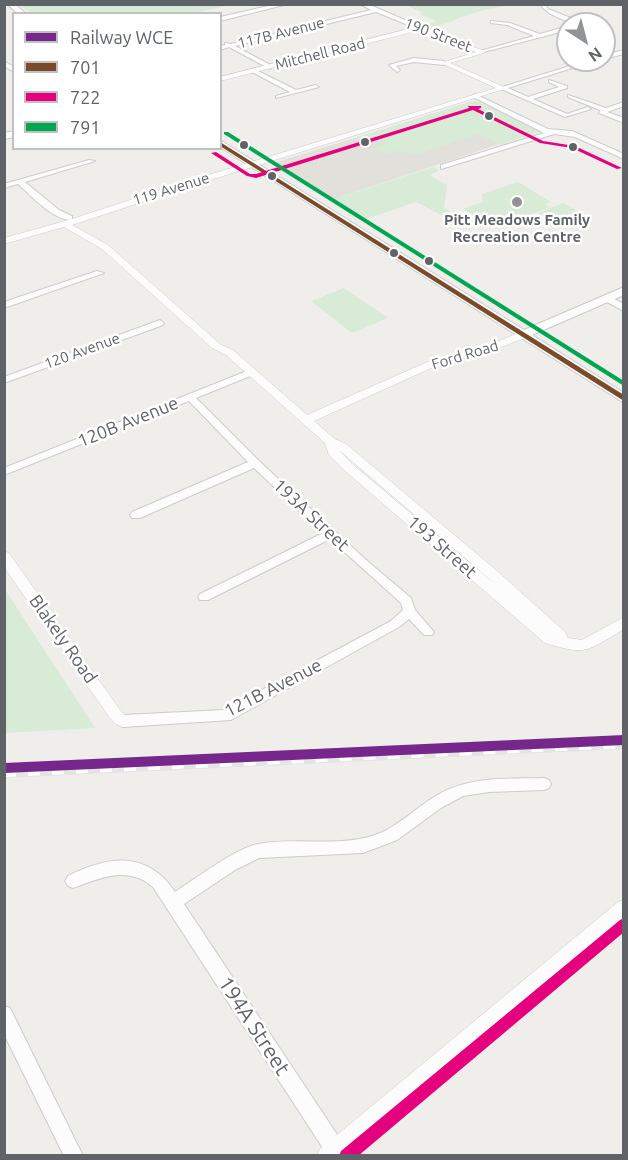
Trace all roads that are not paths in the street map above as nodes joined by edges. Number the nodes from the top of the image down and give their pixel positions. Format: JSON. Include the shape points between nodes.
{"nodes":[{"id":1,"x":286,"y":4,"type":"edge"},
{"id":2,"x":362,"y":4,"type":"edge"},
{"id":3,"x":542,"y":4,"type":"edge"},
{"id":4,"x":376,"y":10,"type":"junction"},
{"id":5,"x":556,"y":14,"type":"edge"},
{"id":6,"x":222,"y":19,"type":"edge"},
{"id":7,"x":493,"y":22,"type":"dead end"},
{"id":8,"x":420,"y":28,"type":"junction"},
{"id":9,"x":556,"y":31,"type":"edge"},
{"id":10,"x":540,"y":36,"type":"junction"},
{"id":11,"x":222,"y":42,"type":"edge"},
{"id":12,"x":230,"y":45,"type":"junction"},
{"id":13,"x":222,"y":47,"type":"edge"},
{"id":14,"x":482,"y":52,"type":"junction"},
{"id":15,"x":390,"y":55,"type":"dead end"},
{"id":16,"x":442,"y":61,"type":"junction"},
{"id":17,"x":405,"y":62,"type":"junction"},
{"id":18,"x":270,"y":67,"type":"junction"},
{"id":19,"x":397,"y":70,"type":"dead end"},
{"id":20,"x":254,"y":71,"type":"junction"},
{"id":21,"x":556,"y":72,"type":"edge"},
{"id":22,"x":222,"y":79,"type":"edge"},
{"id":23,"x":551,"y":81,"type":"dead end"},
{"id":24,"x":316,"y":87,"type":"dead end"},
{"id":25,"x":502,"y":88,"type":"junction"},
{"id":26,"x":295,"y":92,"type":"junction"},
{"id":27,"x":476,"y":96,"type":"junction"},
{"id":28,"x":570,"y":96,"type":"dead end"},
{"id":29,"x":278,"y":97,"type":"dead end"},
{"id":30,"x":527,"y":99,"type":"junction"},
{"id":31,"x":624,"y":104,"type":"edge"},
{"id":32,"x":588,"y":109,"type":"dead end"},
{"id":33,"x":604,"y":111,"type":"junction"},
{"id":34,"x":624,"y":121,"type":"edge"},
{"id":35,"x":549,"y":130,"type":"junction"},
{"id":36,"x":222,"y":139,"type":"edge"},
{"id":37,"x":222,"y":144,"type":"edge"},
{"id":38,"x":624,"y":157,"type":"edge"},
{"id":39,"x":91,"y":161,"type":"dead end"},
{"id":40,"x":256,"y":163,"type":"junction"},
{"id":41,"x":444,"y":167,"type":"dead end"},
{"id":42,"x":20,"y":182,"type":"junction"},
{"id":43,"x":4,"y":186,"type":"edge"},
{"id":44,"x":66,"y":221,"type":"junction"},
{"id":45,"x":4,"y":241,"type":"edge"},
{"id":46,"x":100,"y":273,"type":"dead end"},
{"id":47,"x":624,"y":290,"type":"edge"},
{"id":48,"x":606,"y":298,"type":"junction"},
{"id":49,"x":4,"y":305,"type":"edge"},
{"id":50,"x":624,"y":308,"type":"edge"},
{"id":51,"x":160,"y":323,"type":"dead end"},
{"id":52,"x":526,"y":334,"type":"junction"},
{"id":53,"x":252,"y":372,"type":"junction"},
{"id":54,"x":4,"y":380,"type":"edge"},
{"id":55,"x":624,"y":392,"type":"edge"},
{"id":56,"x":190,"y":397,"type":"junction"},
{"id":57,"x":624,"y":399,"type":"edge"},
{"id":58,"x":306,"y":420,"type":"junction"},
{"id":59,"x":255,"y":463,"type":"junction"},
{"id":60,"x":4,"y":472,"type":"edge"},
{"id":61,"x":136,"y":515,"type":"dead end"},
{"id":62,"x":331,"y":534,"type":"junction"},
{"id":63,"x":4,"y":556,"type":"edge"},
{"id":64,"x":204,"y":597,"type":"dead end"},
{"id":65,"x":409,"y":612,"type":"junction"},
{"id":66,"x":624,"y":622,"type":"edge"},
{"id":67,"x":428,"y":632,"type":"dead end"},
{"id":68,"x":123,"y":721,"type":"joint"},
{"id":69,"x":544,"y":784,"type":"dead end"},
{"id":70,"x":73,"y":881,"type":"dead end"},
{"id":71,"x":173,"y":902,"type":"junction"},
{"id":72,"x":624,"y":908,"type":"edge"},
{"id":73,"x":4,"y":1014,"type":"edge"},
{"id":74,"x":331,"y":1152,"type":"edge"},
{"id":75,"x":74,"y":1155,"type":"edge"}],
"edges":[{"from":1,"to":6,"type":"street"},
{"from":2,"to":4,"type":"street","name":"190 Street"},
{"from":3,"to":5,"type":"street"},
{"from":4,"to":8,"type":"street","name":"190 Street"},
{"from":4,"to":12,"type":"street","name":"117B Avenue"},
{"from":7,"to":10,"type":"street"},
{"from":8,"to":14,"type":"street","name":"190 Street"},
{"from":8,"to":18,"type":"street","name":"Mitchell Road"},
{"from":9,"to":10,"type":"street"},
{"from":10,"to":14,"type":"street"},
{"from":11,"to":12,"type":"street"},
{"from":12,"to":13,"type":"street","name":"117B Avenue"},
{"from":12,"to":18,"type":"street"},
{"from":14,"to":16,"type":"street"},
{"from":15,"to":17,"type":"street"},
{"from":16,"to":17,"type":"street"},
{"from":16,"to":25,"type":"street"},
{"from":17,"to":19,"type":"street","via":[[393,65]]},
{"from":18,"to":20,"type":"street","name":"Mitchell Road"},
{"from":20,"to":22,"type":"street","name":"Mitchell Road"},
{"from":20,"to":26,"type":"street"},
{"from":21,"to":25,"type":"street","name":"119 Avenue"},
{"from":23,"to":30,"type":"street","via":[[565,87]]},
{"from":24,"to":26,"type":"street"},
{"from":25,"to":27,"type":"street","name":"119 Avenue"},
{"from":25,"to":30,"type":"street"},
{"from":26,"to":29,"type":"street"},
{"from":27,"to":35,"type":"street"},
{"from":27,"to":40,"type":"street","name":"119 Avenue"},
{"from":28,"to":33,"type":"street"},
{"from":30,"to":32,"type":"street","via":[[567,116]]},
{"from":31,"to":33,"type":"street"},
{"from":33,"to":34,"type":"street"},
{"from":35,"to":38,"type":"street","via":[[576,135]]},
{"from":35,"to":41,"type":"street"},
{"from":36,"to":40,"type":"main road"},
{"from":37,"to":40,"type":"main road"},
{"from":39,"to":42,"type":"street"},
{"from":40,"to":44,"type":"street","name":"119 Avenue"},
{"from":40,"to":52,"type":"main road"},
{"from":42,"to":43,"type":"street"},
{"from":42,"to":44,"type":"street","name":"193 Street"},
{"from":44,"to":45,"type":"street","name":"119 Avenue"},
{"from":44,"to":53,"type":"street","name":"193 Street","via":[[101,244],[216,346]]},
{"from":46,"to":49,"type":"street"},
{"from":47,"to":48,"type":"main road","name":"Ford Road"},
{"from":48,"to":50,"type":"street"},
{"from":48,"to":52,"type":"main road","name":"Ford Road"},
{"from":51,"to":54,"type":"street","name":"120 Avenue"},
{"from":52,"to":55,"type":"main road"},
{"from":52,"to":57,"type":"main road"},
{"from":52,"to":58,"type":"street","name":"Ford Road","via":[[487,350],[436,362]]},
{"from":53,"to":56,"type":"street","name":"120B Avenue"},
{"from":53,"to":58,"type":"street","name":"193 Street"},
{"from":56,"to":59,"type":"street","name":"193A Street"},
{"from":56,"to":60,"type":"street","name":"120B Avenue"},
{"from":58,"to":66,"type":"street","name":"193 Street","via":[[331,442],[333,452],[357,474],[550,639],[569,644],[594,641]]},
{"from":59,"to":61,"type":"street"},
{"from":59,"to":62,"type":"street","name":"193A Street"},
{"from":62,"to":64,"type":"street"},
{"from":62,"to":65,"type":"street","name":"193A Street","via":[[406,601]]},
{"from":63,"to":68,"type":"street","name":"Blakely Road"},
{"from":65,"to":67,"type":"street","name":"193A Street"},
{"from":65,"to":68,"type":"street","name":"121B Avenue","via":[[395,624],[226,716]]},
{"from":69,"to":71,"type":"street","via":[[460,791],[377,843],[258,851]]},
{"from":70,"to":71,"type":"street","name":"194A Street","via":[[102,868],[139,870],[154,878]]},
{"from":71,"to":74,"type":"street","name":"194A Street"},
{"from":72,"to":74,"type":"street"},
{"from":73,"to":75,"type":"street"}]}
